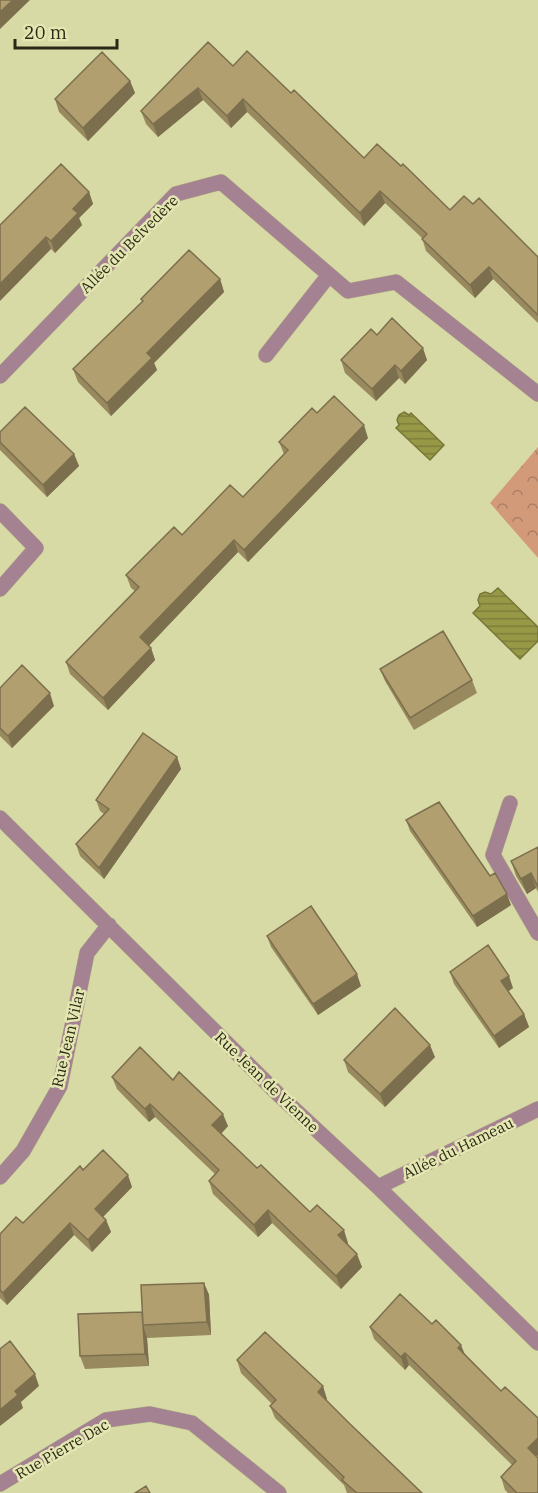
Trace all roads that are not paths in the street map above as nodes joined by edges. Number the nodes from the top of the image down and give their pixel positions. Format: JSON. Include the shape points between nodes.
{"nodes":[{"id":1,"x":329,"y":275,"type":"junction"},
{"id":2,"x":266,"y":355,"type":"dead end"},
{"id":3,"x":0,"y":376,"type":"edge"},
{"id":4,"x":538,"y":394,"type":"edge"},
{"id":5,"x":0,"y":511,"type":"edge"},
{"id":6,"x":0,"y":590,"type":"edge"},
{"id":7,"x":510,"y":803,"type":"dead end"},
{"id":8,"x":0,"y":818,"type":"edge"},
{"id":9,"x":109,"y":925,"type":"junction"},
{"id":10,"x":538,"y":933,"type":"edge"},
{"id":11,"x":538,"y":1109,"type":"edge"},
{"id":12,"x":0,"y":1177,"type":"edge"},
{"id":13,"x":378,"y":1187,"type":"junction"},
{"id":14,"x":538,"y":1343,"type":"edge"},
{"id":15,"x":0,"y":1484,"type":"edge"},
{"id":16,"x":279,"y":1493,"type":"edge"}],
"edges":[{"from":1,"to":2,"type":"street"},
{"from":1,"to":3,"type":"street","name":"Allée du Belvedère","via":[[222,182],[176,194]]},
{"from":1,"to":4,"type":"street","name":"Allée du Belvedère","via":[[348,291],[396,282]]},
{"from":5,"to":6,"type":"street","via":[[36,548]]},
{"from":7,"to":10,"type":"street","via":[[493,855]]},
{"from":8,"to":9,"type":"street","name":"Rue Jean de Vienne"},
{"from":9,"to":12,"type":"street","name":"Rue Jean Vilar","via":[[87,952],[60,1086],[22,1151]]},
{"from":9,"to":13,"type":"street","name":"Rue Jean de Vienne","via":[[279,1095]]},
{"from":11,"to":13,"type":"street","name":"Allée du Hameau"},
{"from":13,"to":14,"type":"street","name":"Rue Jean de Vienne"},
{"from":15,"to":16,"type":"street","name":"Rue Pierre Dac","via":[[106,1420],[150,1414],[192,1423]]}]}
